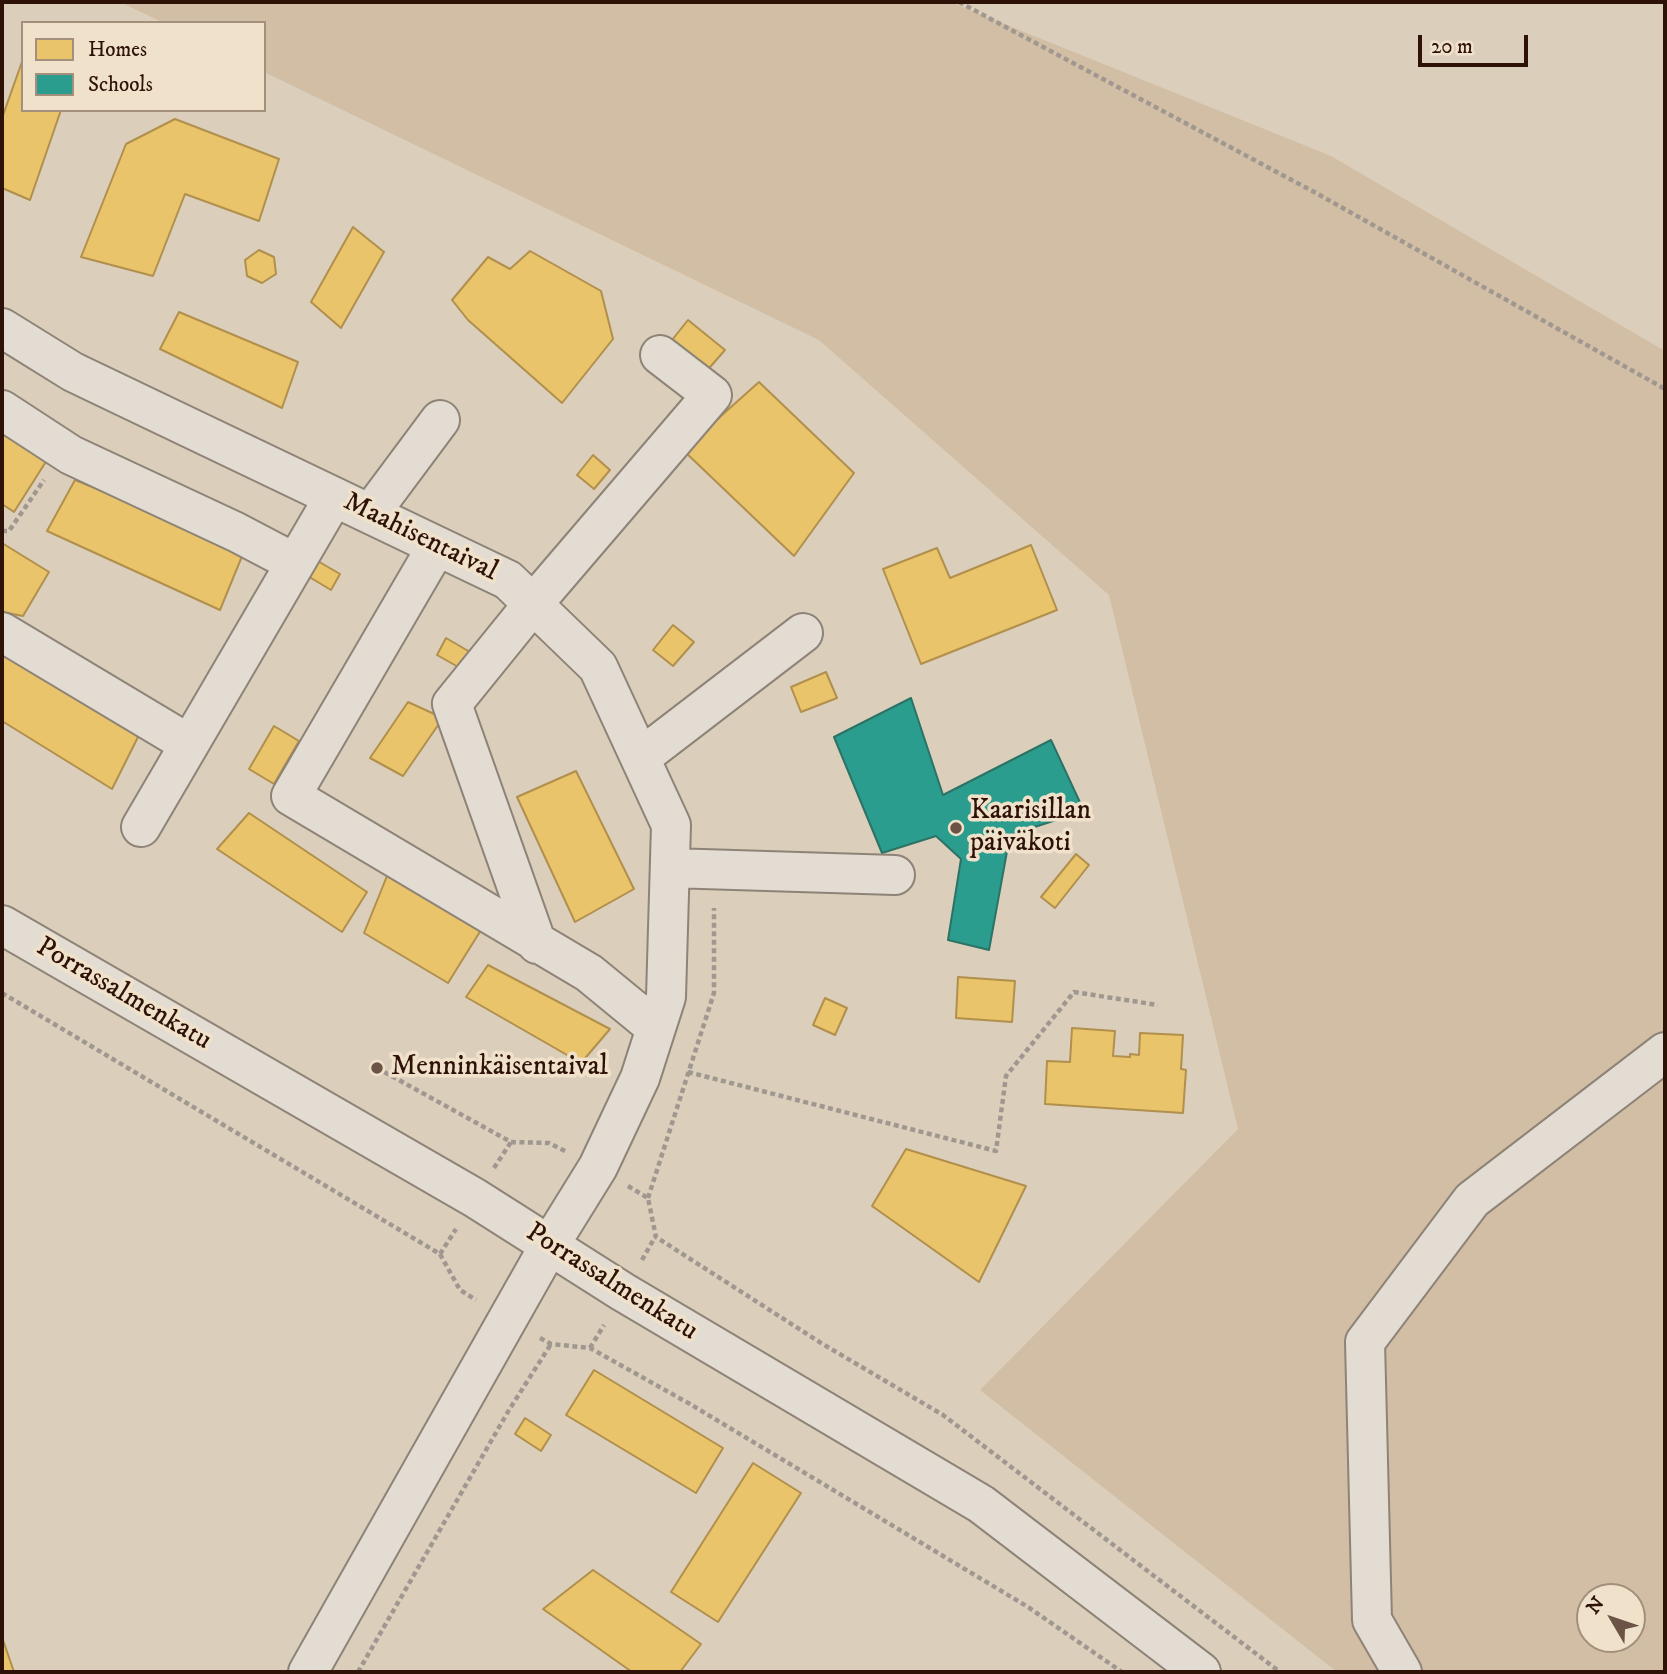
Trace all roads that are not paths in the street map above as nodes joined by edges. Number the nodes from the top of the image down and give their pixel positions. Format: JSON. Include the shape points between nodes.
{"nodes":[{"id":1,"x":2,"y":328,"type":"edge"},
{"id":2,"x":660,"y":355,"type":"dead end"},
{"id":3,"x":2,"y":410,"type":"edge"},
{"id":4,"x":440,"y":420,"type":"dead end"},
{"id":5,"x":334,"y":497,"type":"junction"},
{"id":6,"x":370,"y":514,"type":"junction"},
{"id":7,"x":437,"y":546,"type":"junction"},
{"id":8,"x":295,"y":563,"type":"junction"},
{"id":9,"x":533,"y":604,"type":"junction"},
{"id":10,"x":2,"y":632,"type":"edge"},
{"id":11,"x":803,"y":634,"type":"dead end"},
{"id":12,"x":189,"y":744,"type":"junction"},
{"id":13,"x":640,"y":758,"type":"junction"},
{"id":14,"x":141,"y":827,"type":"dead end"},
{"id":15,"x":670,"y":868,"type":"junction"},
{"id":16,"x":895,"y":875,"type":"dead end"},
{"id":17,"x":2,"y":925,"type":"edge"},
{"id":18,"x":537,"y":944,"type":"junction"},
{"id":19,"x":656,"y":1028,"type":"junction"},
{"id":20,"x":1665,"y":1052,"type":"edge"},
{"id":21,"x":550,"y":1247,"type":"junction"},
{"id":22,"x":308,"y":1672,"type":"edge"},
{"id":23,"x":1201,"y":1672,"type":"edge"},
{"id":24,"x":1402,"y":1672,"type":"edge"}],
"edges":[{"from":1,"to":5,"type":"street","name":"Maahisentaival","via":[[73,372]]},
{"from":2,"to":9,"type":"street","via":[[712,395]]},
{"from":3,"to":8,"type":"street","via":[[65,451]]},
{"from":4,"to":6,"type":"street"},
{"from":5,"to":6,"type":"street","name":"Maahisentaival"},
{"from":5,"to":8,"type":"street"},
{"from":6,"to":7,"type":"street","name":"Maahisentaival"},
{"from":7,"to":9,"type":"street","name":"Maahisentaival","via":[[508,580]]},
{"from":7,"to":18,"type":"street","via":[[291,796]]},
{"from":8,"to":12,"type":"street"},
{"from":9,"to":13,"type":"street","name":"Maahisentaival","via":[[597,667]]},
{"from":9,"to":18,"type":"street","via":[[452,704]]},
{"from":10,"to":12,"type":"street"},
{"from":11,"to":13,"type":"street"},
{"from":12,"to":14,"type":"street"},
{"from":13,"to":15,"type":"street","name":"Maahisentaival","via":[[671,825]]},
{"from":15,"to":16,"type":"street"},
{"from":15,"to":19,"type":"street","name":"Maahisentaival","via":[[666,998]]},
{"from":17,"to":21,"type":"street","name":"Porrassalmenkatu","via":[[475,1198]]},
{"from":18,"to":19,"type":"street","via":[[589,973]]},
{"from":19,"to":21,"type":"street","name":"Maahisentaival","via":[[640,1078],[598,1167]]},
{"from":20,"to":24,"type":"street","via":[[1472,1200],[1365,1342],[1372,1620]]},
{"from":21,"to":22,"type":"street"},
{"from":21,"to":23,"type":"street","name":"Porrassalmenkatu","via":[[981,1504]]}]}
